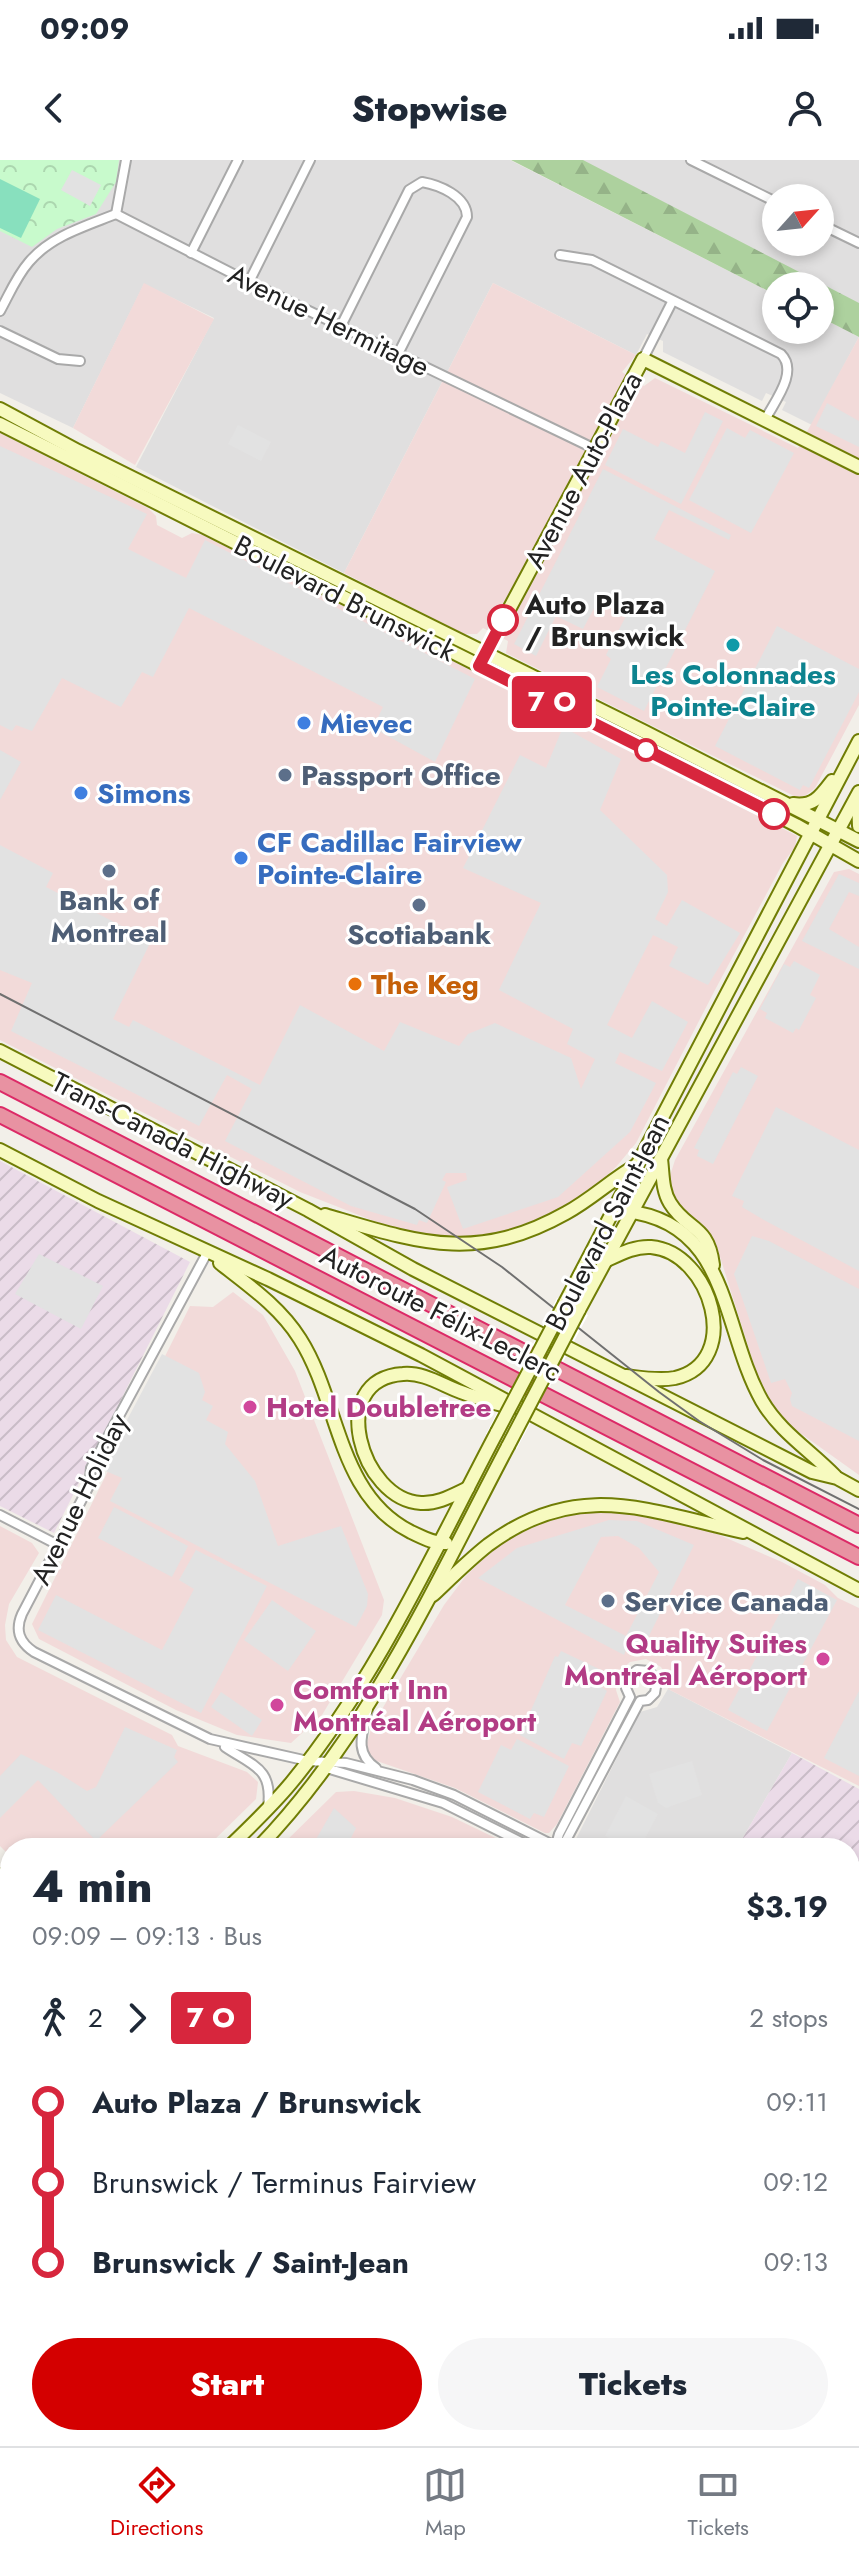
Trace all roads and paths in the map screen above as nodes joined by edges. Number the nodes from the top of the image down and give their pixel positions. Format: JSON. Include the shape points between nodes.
{"nodes":[{"id":1,"x":126,"y":160,"type":"edge"},
{"id":2,"x":238,"y":160,"type":"edge"},
{"id":3,"x":310,"y":160,"type":"edge"},
{"id":4,"x":691,"y":160,"type":"edge"},
{"id":5,"x":762,"y":195,"type":"edge"},
{"id":6,"x":116,"y":214,"type":"junction"},
{"id":7,"x":834,"y":231,"type":"edge"},
{"id":8,"x":859,"y":243,"type":"edge"},
{"id":9,"x":191,"y":253,"type":"junction"},
{"id":10,"x":560,"y":255,"type":"dead end"},
{"id":11,"x":249,"y":282,"type":"junction"},
{"id":12,"x":672,"y":302,"type":"junction"},
{"id":13,"x":0,"y":311,"type":"edge"},
{"id":14,"x":341,"y":326,"type":"junction"},
{"id":15,"x":0,"y":331,"type":"edge"},
{"id":16,"x":398,"y":354,"type":"junction"},
{"id":17,"x":643,"y":359,"type":"junction"},
{"id":18,"x":80,"y":361,"type":"dead end"},
{"id":19,"x":0,"y":409,"type":"edge"},
{"id":20,"x":765,"y":420,"type":"junction"},
{"id":21,"x":0,"y":424,"type":"edge"},
{"id":22,"x":593,"y":448,"type":"junction"},
{"id":23,"x":859,"y":467,"type":"edge"},
{"id":24,"x":482,"y":660,"type":"junction"},
{"id":25,"x":859,"y":741,"type":"edge"},
{"id":26,"x":851,"y":756,"type":"junction"},
{"id":27,"x":859,"y":792,"type":"edge"},
{"id":28,"x":786,"y":803,"type":"junction"},
{"id":29,"x":818,"y":820,"type":"junction"},
{"id":30,"x":859,"y":826,"type":"edge"},
{"id":31,"x":838,"y":830,"type":"junction"},
{"id":32,"x":811,"y":833,"type":"junction"},
{"id":33,"x":859,"y":841,"type":"edge"},
{"id":34,"x":831,"y":845,"type":"junction"},
{"id":35,"x":859,"y":861,"type":"edge"},
{"id":36,"x":0,"y":1051,"type":"edge"},
{"id":37,"x":0,"y":1082,"type":"edge"},
{"id":38,"x":0,"y":1115,"type":"edge"},
{"id":39,"x":0,"y":1150,"type":"edge"},
{"id":40,"x":661,"y":1159,"type":"junction"},
{"id":41,"x":637,"y":1165,"type":"junction"},
{"id":42,"x":308,"y":1210,"type":"junction"},
{"id":43,"x":614,"y":1210,"type":"junction"},
{"id":44,"x":630,"y":1212,"type":"junction"},
{"id":45,"x":207,"y":1253,"type":"junction"},
{"id":46,"x":605,"y":1261,"type":"junction"},
{"id":47,"x":714,"y":1272,"type":"junction"},
{"id":48,"x":618,"y":1375,"type":"junction"},
{"id":49,"x":528,"y":1413,"type":"junction"},
{"id":50,"x":837,"y":1478,"type":"junction"},
{"id":51,"x":468,"y":1488,"type":"junction"},
{"id":52,"x":859,"y":1490,"type":"edge"},
{"id":53,"x":0,"y":1515,"type":"edge"},
{"id":54,"x":859,"y":1525,"type":"edge"},
{"id":55,"x":754,"y":1535,"type":"junction"},
{"id":56,"x":457,"y":1542,"type":"junction"},
{"id":57,"x":440,"y":1544,"type":"junction"},
{"id":58,"x":58,"y":1545,"type":"junction"},
{"id":59,"x":859,"y":1557,"type":"edge"},
{"id":60,"x":859,"y":1590,"type":"edge"},
{"id":61,"x":427,"y":1599,"type":"junction"},
{"id":62,"x":369,"y":1704,"type":"junction"},
{"id":63,"x":218,"y":1742,"type":"junction"},
{"id":64,"x":308,"y":1761,"type":"junction"},
{"id":65,"x":329,"y":1765,"type":"junction"},
{"id":66,"x":380,"y":1771,"type":"junction"},
{"id":67,"x":268,"y":1809,"type":"junction"},
{"id":68,"x":238,"y":1838,"type":"edge"},
{"id":69,"x":267,"y":1838,"type":"edge"},
{"id":70,"x":513,"y":1838,"type":"edge"},
{"id":71,"x":538,"y":1838,"type":"edge"},
{"id":72,"x":559,"y":1838,"type":"edge"},
{"id":73,"x":564,"y":1838,"type":"edge"}],
"edges":[{"from":1,"to":6,"type":"street"},
{"from":2,"to":9,"type":"street"},
{"from":3,"to":11,"type":"street"},
{"from":4,"to":5,"type":"street"},
{"from":6,"to":9,"type":"street","name":"Avenue Hermitage"},
{"from":6,"to":13,"type":"street","via":[[41,251],[20,274]]},
{"from":7,"to":8,"type":"street"},
{"from":9,"to":11,"type":"street","name":"Avenue Hermitage"},
{"from":10,"to":12,"type":"street","via":[[592,260]]},
{"from":11,"to":14,"type":"street","name":"Avenue Hermitage"},
{"from":12,"to":17,"type":"street"},
{"from":12,"to":20,"type":"street","via":[[786,360],[788,374]]},
{"from":14,"to":16,"type":"street","name":"Avenue Hermitage"},
{"from":14,"to":16,"type":"street","via":[[409,190],[422,182],[442,189],[462,200],[467,217]]},
{"from":15,"to":18,"type":"street","via":[[58,359]]},
{"from":16,"to":22,"type":"street","name":"Avenue Hermitage"},
{"from":17,"to":20,"type":"main road"},
{"from":17,"to":22,"type":"main road","name":"Avenue Auto-Plaza"},
{"from":19,"to":24,"type":"main road","name":"Boulevard Brunswick"},
{"from":20,"to":23,"type":"main road"},
{"from":21,"to":24,"type":"main road","name":"Boulevard Brunswick"},
{"from":22,"to":24,"type":"main road","name":"Avenue Auto-Plaza"},
{"from":24,"to":28,"type":"main road","name":"Boulevard Brunswick"},
{"from":24,"to":32,"type":"main road","name":"Boulevard Brunswick"},
{"from":25,"to":26,"type":"main road","name":"Boulevard Saint-Jean"},
{"from":26,"to":28,"type":"main road","via":[[814,802]]},
{"from":26,"to":29,"type":"main road","name":"Boulevard Saint-Jean"},
{"from":27,"to":30,"type":"main road"},
{"from":27,"to":31,"type":"main road","name":"Boulevard Saint-Jean"},
{"from":28,"to":29,"type":"main road","name":"Boulevard Brunswick"},
{"from":29,"to":31,"type":"main road","name":"Boulevard Brunswick"},
{"from":29,"to":32,"type":"main road","name":"Boulevard Saint-Jean"},
{"from":31,"to":33,"type":"main road","name":"Boulevard Brunswick"},
{"from":31,"to":34,"type":"main road","name":"Boulevard Saint-Jean"},
{"from":32,"to":34,"type":"main road","name":"Boulevard Brunswick"},
{"from":32,"to":41,"type":"main road","name":"Boulevard Saint-Jean"},
{"from":34,"to":35,"type":"main road","name":"Boulevard Brunswick"},
{"from":34,"to":40,"type":"main road","name":"Boulevard Saint-Jean"},
{"from":36,"to":42,"type":"main road","name":"Trans-Canada Highway"},
{"from":37,"to":54,"type":"highway","name":"Autoroute Félix-Leclerc"},
{"from":38,"to":59,"type":"highway","name":"Autoroute Félix-Leclerc"},
{"from":39,"to":45,"type":"main road"},
{"from":40,"to":44,"type":"main road","name":"Boulevard Saint-Jean"},
{"from":40,"to":47,"type":"main road","via":[[667,1197],[708,1241]]},
{"from":41,"to":42,"type":"main road","via":[[550,1222],[481,1242],[416,1241]]},
{"from":41,"to":43,"type":"main road","name":"Boulevard Saint-Jean"},
{"from":42,"to":48,"type":"main road","name":"Trans-Canada Highway"},
{"from":43,"to":44,"type":"main road"},
{"from":43,"to":51,"type":"main road","name":"Boulevard Saint-Jean","bridge":true},
{"from":44,"to":46,"type":"main road","name":"Boulevard Saint-Jean"},
{"from":44,"to":47,"type":"main road","via":[[675,1227],[699,1248]]},
{"from":45,"to":49,"type":"main road","via":[[409,1348]]},
{"from":45,"to":57,"type":"main road","via":[[261,1296],[297,1334],[373,1504],[397,1524]]},
{"from":45,"to":58,"type":"street","name":"Avenue Holiday","via":[[91,1468],[89,1486]]},
{"from":46,"to":48,"type":"main road","via":[[642,1247],[674,1254],[702,1285],[714,1320],[710,1349],[693,1370],[668,1379]]},
{"from":46,"to":56,"type":"main road","name":"Boulevard Saint-Jean","bridge":true},
{"from":47,"to":50,"type":"main road","via":[[761,1399],[785,1431]]},
{"from":48,"to":50,"type":"main road","name":"Trans-Canada Highway","via":[[812,1472]]},
{"from":49,"to":51,"type":"main road","via":[[414,1374],[388,1377],[366,1394],[358,1412],[360,1441],[384,1483],[403,1498],[422,1503]]},
{"from":49,"to":55,"type":"main road"},
{"from":50,"to":52,"type":"main road","name":"Trans-Canada Highway"},
{"from":51,"to":57,"type":"main road","name":"Boulevard Saint-Jean"},
{"from":53,"to":58,"type":"street"},
{"from":55,"to":60,"type":"main road"},
{"from":55,"to":61,"type":"main road","via":[[631,1505],[576,1507],[498,1538]]},
{"from":56,"to":57,"type":"main road"},
{"from":56,"to":61,"type":"main road","name":"Boulevard Saint-Jean"},
{"from":57,"to":64,"type":"main road","name":"Boulevard Saint-Jean","via":[[358,1687]]},
{"from":58,"to":63,"type":"street","name":"Avenue Holiday","via":[[19,1619],[22,1642]]},
{"from":61,"to":62,"type":"main road","name":"Boulevard Saint-Jean"},
{"from":62,"to":65,"type":"main road","name":"Boulevard Saint-Jean"},
{"from":62,"to":66,"type":"street","via":[[360,1748],[364,1759]]},
{"from":63,"to":64,"type":"street","name":"Avenue Holiday"},
{"from":63,"to":67,"type":"street","via":[[263,1772]]},
{"from":64,"to":65,"type":"street","name":"Avenue Holiday"},
{"from":64,"to":67,"type":"main road","name":"Boulevard Saint-Jean"},
{"from":65,"to":66,"type":"street","name":"Avenue Holiday"},
{"from":65,"to":69,"type":"main road","name":"Boulevard Saint-Jean"},
{"from":65,"to":70,"type":"street","name":"Avenue Holiday","via":[[443,1803]]},
{"from":66,"to":71,"type":"street","name":"Avenue Holiday","via":[[454,1795]]},
{"from":67,"to":68,"type":"main road","name":"Boulevard Saint-Jean"},
{"from":72,"to":73,"type":"street","via":[[630,1697],[629,1675],[649,1671],[657,1691],[640,1701]]}]}
